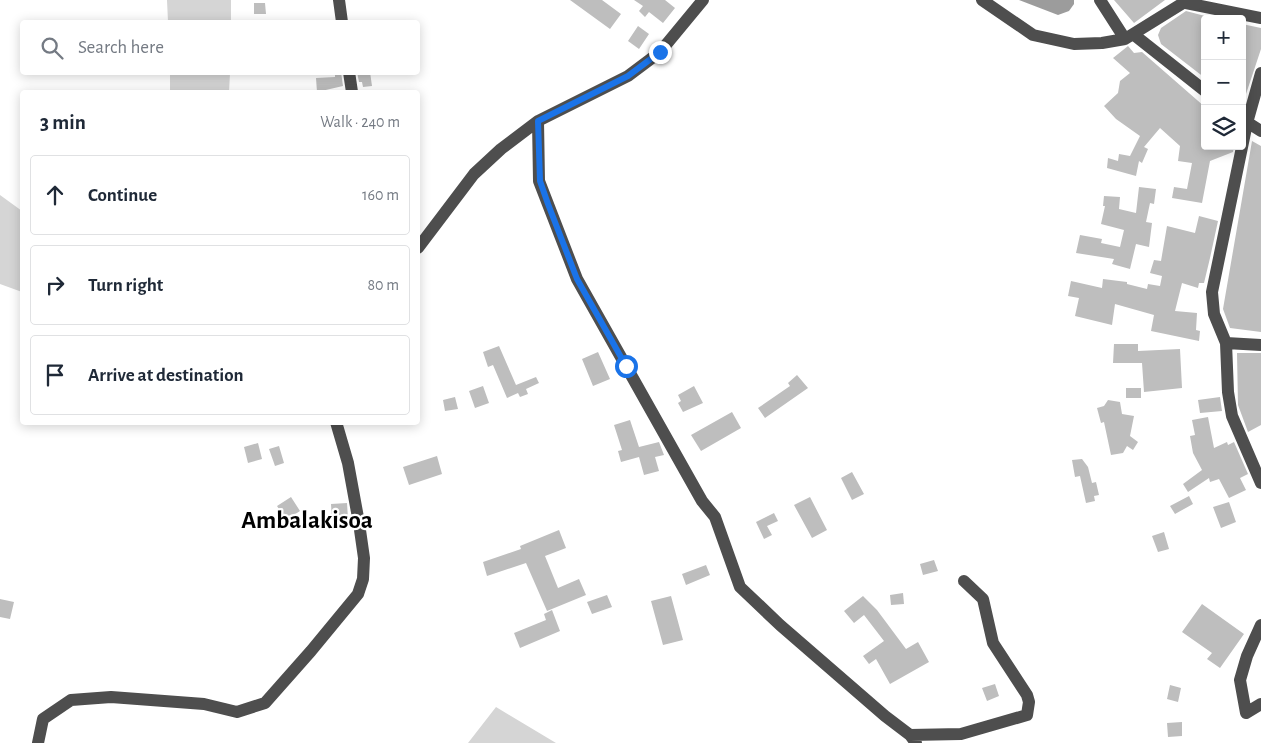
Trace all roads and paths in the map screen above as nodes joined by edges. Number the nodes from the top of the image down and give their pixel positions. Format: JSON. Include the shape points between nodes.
{"nodes":[{"id":1,"x":339,"y":0,"type":"edge"},
{"id":2,"x":703,"y":0,"type":"edge"},
{"id":3,"x":982,"y":0,"type":"edge"},
{"id":4,"x":1100,"y":0,"type":"edge"},
{"id":5,"x":1187,"y":1,"type":"edge"},
{"id":6,"x":1261,"y":18,"type":"edge"},
{"id":7,"x":342,"y":20,"type":"edge"},
{"id":8,"x":1129,"y":36,"type":"junction"},
{"id":9,"x":1261,"y":74,"type":"edge"},
{"id":10,"x":349,"y":75,"type":"edge"},
{"id":11,"x":1201,"y":88,"type":"edge"},
{"id":12,"x":352,"y":90,"type":"edge"},
{"id":13,"x":1246,"y":118,"type":"edge"},
{"id":14,"x":538,"y":121,"type":"junction"},
{"id":15,"x":1246,"y":122,"type":"edge"},
{"id":16,"x":1261,"y":131,"type":"edge"},
{"id":17,"x":1239,"y":150,"type":"edge"},
{"id":18,"x":420,"y":245,"type":"edge"},
{"id":19,"x":1226,"y":343,"type":"junction"},
{"id":20,"x":1261,"y":345,"type":"edge"},
{"id":21,"x":337,"y":425,"type":"edge"},
{"id":22,"x":1261,"y":483,"type":"edge"},
{"id":23,"x":964,"y":581,"type":"dead end"},
{"id":24,"x":1261,"y":625,"type":"edge"},
{"id":25,"x":1261,"y":704,"type":"edge"},
{"id":26,"x":913,"y":739,"type":"edge"},
{"id":27,"x":38,"y":743,"type":"edge"}],
"edges":[{"from":1,"to":7,"type":"street"},
{"from":2,"to":14,"type":"street","via":[[660,52],[634,71]]},
{"from":3,"to":8,"type":"street","via":[[1033,35],[1074,44],[1102,43]]},
{"from":4,"to":8,"type":"street"},
{"from":5,"to":6,"type":"street"},
{"from":5,"to":8,"type":"street"},
{"from":8,"to":11,"type":"street"},
{"from":9,"to":13,"type":"street"},
{"from":10,"to":12,"type":"street"},
{"from":14,"to":18,"type":"street","via":[[500,149],[474,174]]},
{"from":14,"to":26,"type":"street","via":[[540,181],[577,279],[702,501],[715,517],[740,587]]},
{"from":15,"to":16,"type":"street"},
{"from":17,"to":19,"type":"street","via":[[1212,292],[1214,314]]},
{"from":19,"to":20,"type":"street"},
{"from":19,"to":22,"type":"street","via":[[1232,416]]},
{"from":21,"to":27,"type":"street","via":[[359,523],[363,578],[358,594],[265,703],[237,712],[195,703],[111,697],[71,700],[43,719]]},
{"from":23,"to":26,"type":"street","via":[[983,599],[993,643],[1027,695],[1027,715],[961,734]]},
{"from":24,"to":25,"type":"street","via":[[1240,680],[1246,713]]}]}
